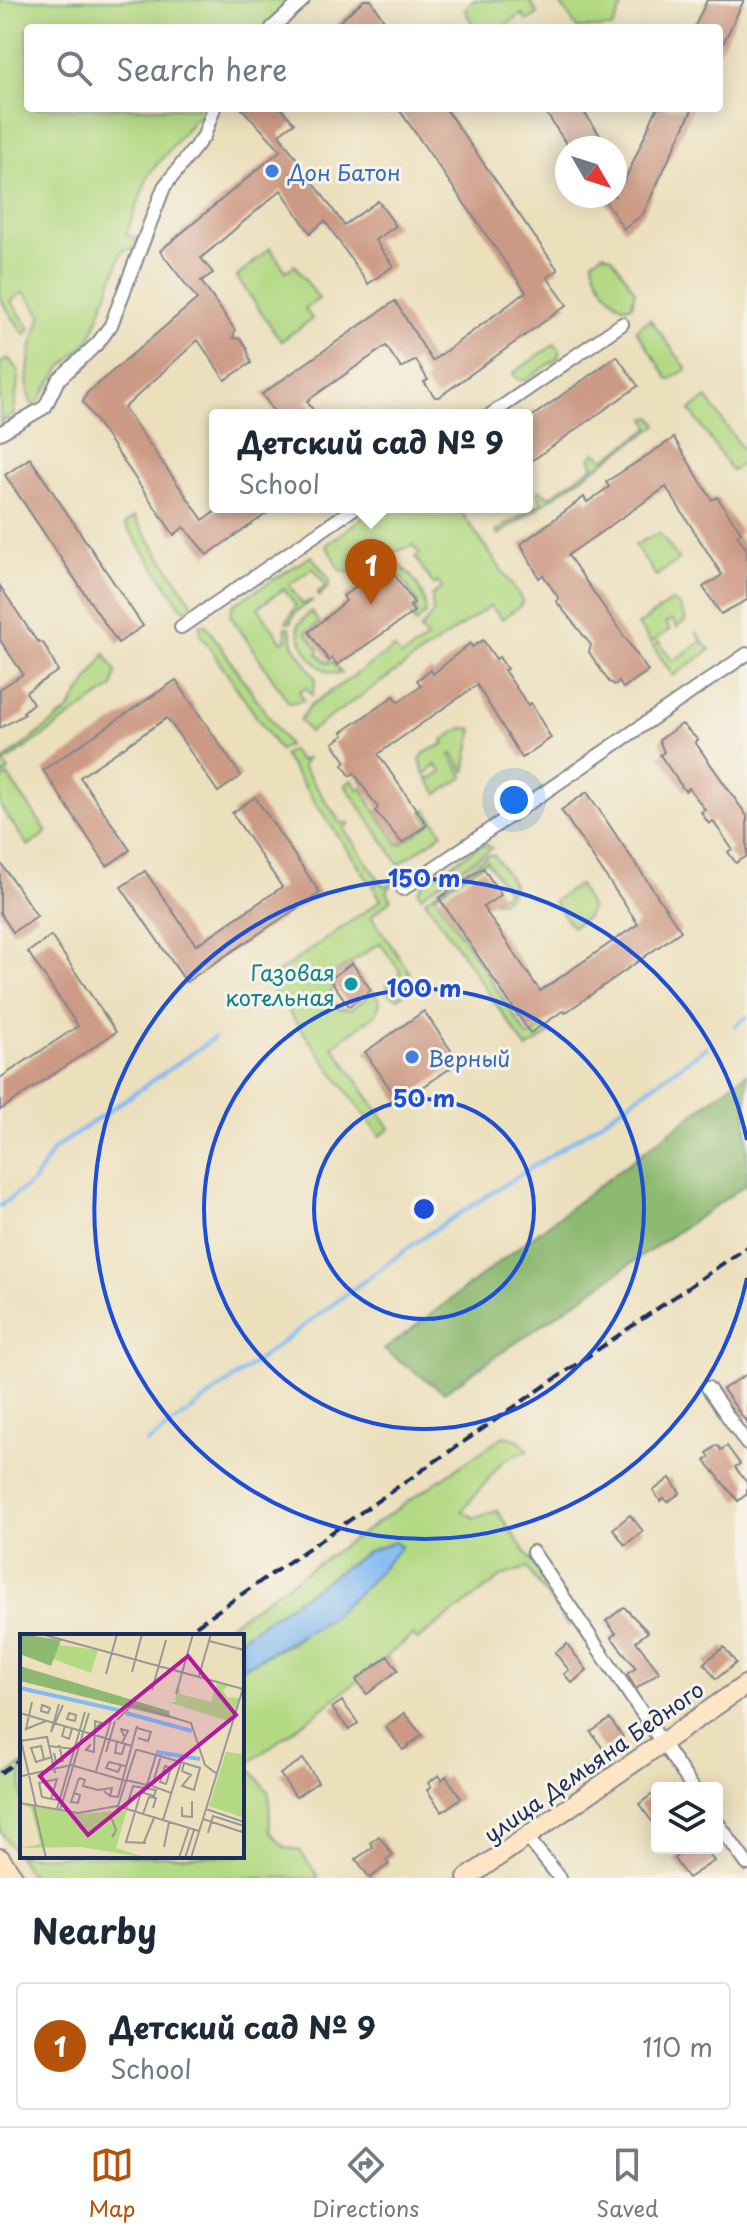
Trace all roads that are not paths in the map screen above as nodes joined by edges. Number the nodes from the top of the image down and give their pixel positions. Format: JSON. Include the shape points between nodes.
{"nodes":[{"id":1,"x":303,"y":0,"type":"edge"},
{"id":2,"x":276,"y":24,"type":"edge"},
{"id":3,"x":213,"y":112,"type":"edge"},
{"id":4,"x":622,"y":324,"type":"dead end"},
{"id":5,"x":499,"y":409,"type":"edge"},
{"id":6,"x":0,"y":433,"type":"edge"},
{"id":7,"x":347,"y":513,"type":"edge"},
{"id":8,"x":181,"y":627,"type":"dead end"},
{"id":9,"x":747,"y":654,"type":"edge"},
{"id":10,"x":403,"y":889,"type":"dead end"},
{"id":11,"x":708,"y":1388,"type":"dead end"},
{"id":12,"x":747,"y":1444,"type":"edge"},
{"id":13,"x":533,"y":1552,"type":"dead end"},
{"id":14,"x":747,"y":1684,"type":"edge"},
{"id":15,"x":662,"y":1743,"type":"junction"},
{"id":16,"x":689,"y":1782,"type":"edge"},
{"id":17,"x":723,"y":1830,"type":"edge"},
{"id":18,"x":526,"y":1836,"type":"junction"},
{"id":19,"x":0,"y":1858,"type":"edge"},
{"id":20,"x":747,"y":1864,"type":"edge"},
{"id":21,"x":14,"y":1878,"type":"edge"},
{"id":22,"x":467,"y":1878,"type":"edge"},
{"id":23,"x":560,"y":1878,"type":"edge"}],
"edges":[{"from":1,"to":2,"type":"street"},
{"from":3,"to":6,"type":"street","via":[[204,136],[164,187],[111,325],[67,369],[45,407]]},
{"from":4,"to":5,"type":"street"},
{"from":7,"to":8,"type":"street"},
{"from":9,"to":10,"type":"street"},
{"from":11,"to":12,"type":"street"},
{"from":13,"to":15,"type":"street"},
{"from":14,"to":15,"type":"street","name":"улица Демьяна Бедного"},
{"from":15,"to":16,"type":"street"},
{"from":15,"to":18,"type":"street","name":"улица Демьяна Бедного"},
{"from":17,"to":20,"type":"street"},
{"from":18,"to":22,"type":"street","name":"улица Демьяна Бедного"},
{"from":18,"to":23,"type":"street"},
{"from":19,"to":21,"type":"street"}]}
